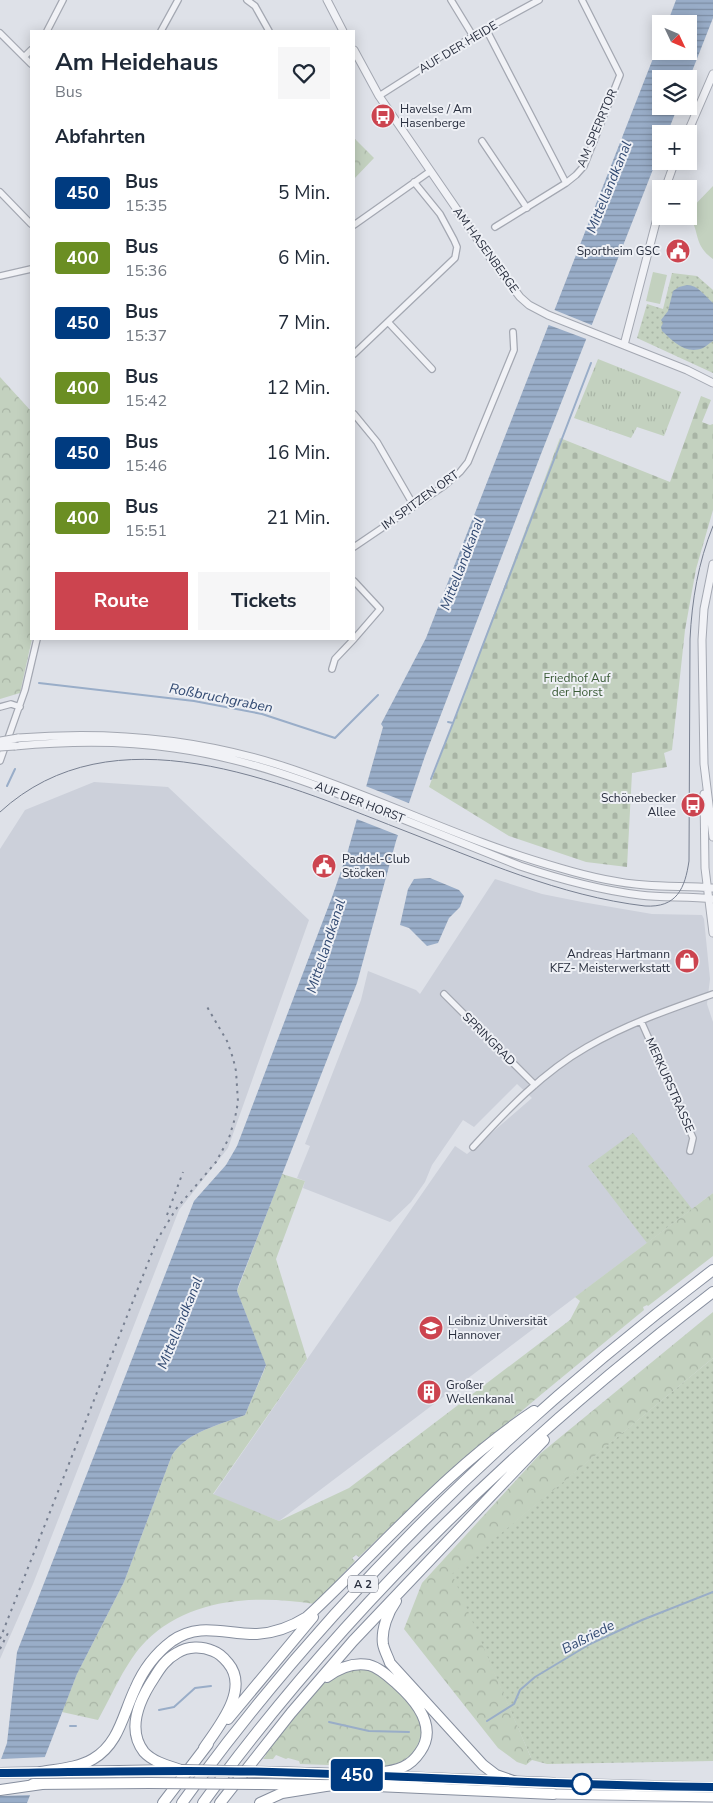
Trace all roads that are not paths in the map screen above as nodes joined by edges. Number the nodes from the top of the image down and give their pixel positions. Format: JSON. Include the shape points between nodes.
{"nodes":[{"id":1,"x":63,"y":0,"type":"edge"},
{"id":2,"x":178,"y":0,"type":"edge"},
{"id":3,"x":247,"y":0,"type":"edge"},
{"id":4,"x":327,"y":0,"type":"edge"},
{"id":5,"x":451,"y":0,"type":"edge"},
{"id":6,"x":539,"y":0,"type":"edge"},
{"id":7,"x":582,"y":0,"type":"edge"},
{"id":8,"x":486,"y":29,"type":"junction"},
{"id":9,"x":48,"y":30,"type":"edge"},
{"id":10,"x":162,"y":30,"type":"edge"},
{"id":11,"x":268,"y":30,"type":"edge"},
{"id":12,"x":343,"y":30,"type":"edge"},
{"id":13,"x":0,"y":33,"type":"edge"},
{"id":14,"x":473,"y":36,"type":"junction"},
{"id":15,"x":30,"y":51,"type":"edge"},
{"id":16,"x":355,"y":52,"type":"edge"},
{"id":17,"x":24,"y":57,"type":"junction"},
{"id":18,"x":30,"y":63,"type":"edge"},
{"id":19,"x":713,"y":74,"type":"edge"},
{"id":20,"x":379,"y":96,"type":"junction"},
{"id":21,"x":691,"y":125,"type":"edge"},
{"id":22,"x":482,"y":141,"type":"dead end"},
{"id":23,"x":429,"y":172,"type":"junction"},
{"id":24,"x":414,"y":182,"type":"junction"},
{"id":25,"x":566,"y":183,"type":"junction"},
{"id":26,"x":0,"y":192,"type":"edge"},
{"id":27,"x":527,"y":208,"type":"junction"},
{"id":28,"x":30,"y":223,"type":"edge"},
{"id":29,"x":355,"y":224,"type":"edge"},
{"id":30,"x":655,"y":225,"type":"edge"},
{"id":31,"x":495,"y":227,"type":"dead end"},
{"id":32,"x":30,"y":269,"type":"edge"},
{"id":33,"x":0,"y":276,"type":"edge"},
{"id":34,"x":388,"y":322,"type":"junction"},
{"id":35,"x":513,"y":332,"type":"dead end"},
{"id":36,"x":624,"y":345,"type":"junction"},
{"id":37,"x":355,"y":353,"type":"edge"},
{"id":38,"x":432,"y":368,"type":"dead end"},
{"id":39,"x":713,"y":383,"type":"edge"},
{"id":40,"x":355,"y":415,"type":"edge"},
{"id":41,"x":414,"y":506,"type":"junction"},
{"id":42,"x":355,"y":546,"type":"edge"},
{"id":43,"x":713,"y":564,"type":"edge"},
{"id":44,"x":355,"y":582,"type":"edge"},
{"id":45,"x":355,"y":638,"type":"edge"},
{"id":46,"x":37,"y":640,"type":"edge"},
{"id":47,"x":353,"y":640,"type":"edge"},
{"id":48,"x":332,"y":669,"type":"dead end"},
{"id":49,"x":0,"y":707,"type":"edge"},
{"id":50,"x":20,"y":707,"type":"junction"},
{"id":51,"x":0,"y":741,"type":"edge"},
{"id":52,"x":16,"y":742,"type":"junction"},
{"id":53,"x":0,"y":748,"type":"edge"},
{"id":54,"x":0,"y":762,"type":"edge"},
{"id":55,"x":705,"y":775,"type":"junction"},
{"id":56,"x":414,"y":820,"type":"junction"},
{"id":57,"x":713,"y":837,"type":"edge"},
{"id":58,"x":710,"y":888,"type":"edge"},
{"id":59,"x":711,"y":899,"type":"edge"},
{"id":60,"x":713,"y":933,"type":"edge"},
{"id":61,"x":444,"y":994,"type":"dead end"},
{"id":62,"x":713,"y":994,"type":"edge"},
{"id":63,"x":641,"y":1020,"type":"junction"},
{"id":64,"x":535,"y":1084,"type":"junction"},
{"id":65,"x":473,"y":1147,"type":"dead end"},
{"id":66,"x":690,"y":1151,"type":"dead end"},
{"id":67,"x":713,"y":1270,"type":"edge"},
{"id":68,"x":713,"y":1292,"type":"edge"},
{"id":69,"x":568,"y":1388,"type":"junction"},
{"id":70,"x":589,"y":1392,"type":"junction"},
{"id":71,"x":418,"y":1571,"type":"junction"},
{"id":72,"x":346,"y":1580,"type":"junction"},
{"id":73,"x":290,"y":1713,"type":"junction"},
{"id":74,"x":204,"y":1748,"type":"junction"},
{"id":75,"x":160,"y":1767,"type":"junction"},
{"id":76,"x":45,"y":1772,"type":"junction"},
{"id":77,"x":0,"y":1773,"type":"edge"},
{"id":78,"x":335,"y":1774,"type":"junction"},
{"id":79,"x":516,"y":1782,"type":"junction"},
{"id":80,"x":553,"y":1783,"type":"joint"},
{"id":81,"x":0,"y":1784,"type":"edge"},
{"id":82,"x":42,"y":1784,"type":"junction"},
{"id":83,"x":332,"y":1785,"type":"junction"},
{"id":84,"x":713,"y":1787,"type":"edge"},
{"id":85,"x":0,"y":1790,"type":"edge"},
{"id":86,"x":553,"y":1794,"type":"joint"},
{"id":87,"x":713,"y":1797,"type":"edge"},
{"id":88,"x":222,"y":1802,"type":"edge"},
{"id":89,"x":163,"y":1803,"type":"edge"},
{"id":90,"x":182,"y":1803,"type":"edge"},
{"id":91,"x":203,"y":1803,"type":"edge"},
{"id":92,"x":260,"y":1803,"type":"edge"}],
"edges":[{"from":1,"to":9,"type":"street"},
{"from":2,"to":10,"type":"street"},
{"from":3,"to":11,"type":"street","via":[[255,6]]},
{"from":4,"to":12,"type":"street"},
{"from":5,"to":14,"type":"street"},
{"from":6,"to":8,"type":"street","name":"AUF DER HEIDE"},
{"from":7,"to":25,"type":"street","name":"AM SPERRTOR","via":[[620,74],[584,166]]},
{"from":8,"to":14,"type":"street","name":"AUF DER HEIDE"},
{"from":8,"to":25,"type":"street"},
{"from":13,"to":17,"type":"street"},
{"from":14,"to":20,"type":"street","name":"AUF DER HEIDE"},
{"from":15,"to":17,"type":"street"},
{"from":16,"to":20,"type":"street","name":"AM HASENBERGE"},
{"from":17,"to":18,"type":"street"},
{"from":19,"to":21,"type":"street"},
{"from":20,"to":23,"type":"street","name":"AM HASENBERGE"},
{"from":22,"to":27,"type":"street"},
{"from":23,"to":24,"type":"street"},
{"from":23,"to":36,"type":"street","name":"AM HASENBERGE","via":[[510,285],[529,304],[548,315]]},
{"from":24,"to":29,"type":"street"},
{"from":24,"to":34,"type":"street","via":[[440,214],[458,247],[457,253]]},
{"from":25,"to":27,"type":"street","name":"AM SPERRTOR"},
{"from":26,"to":28,"type":"street"},
{"from":27,"to":31,"type":"street","name":"AM SPERRTOR"},
{"from":30,"to":36,"type":"street"},
{"from":32,"to":33,"type":"street"},
{"from":34,"to":37,"type":"street"},
{"from":34,"to":38,"type":"street"},
{"from":35,"to":41,"type":"street","name":"IM SPITZEN ORT","via":[[514,350],[468,462],[444,486]]},
{"from":36,"to":39,"type":"street","name":"AM HASENBERGE"},
{"from":40,"to":41,"type":"street","via":[[376,442]]},
{"from":41,"to":42,"type":"street","name":"IM SPITZEN ORT"},
{"from":43,"to":55,"type":"street","via":[[702,640]]},
{"from":44,"to":45,"type":"street","via":[[380,609]]},
{"from":46,"to":50,"type":"street"},
{"from":47,"to":48,"type":"street","via":[[335,659]]},
{"from":49,"to":50,"type":"street","via":[[11,704]]},
{"from":50,"to":54,"type":"street"},
{"from":51,"to":52,"type":"street","name":"AUF DER HORST","bridge":true},
{"from":52,"to":53,"type":"street","name":"AUF DER HORST","bridge":true},
{"from":52,"to":56,"type":"street","name":"AUF DER HORST","via":[[109,742],[210,754],[356,797]]},
{"from":55,"to":57,"type":"street"},
{"from":55,"to":58,"type":"street","via":[[704,838]]},
{"from":56,"to":58,"type":"street","name":"AUF DER HORST","via":[[561,868],[606,879]]},
{"from":56,"to":59,"type":"street","name":"AUF DER HORST","via":[[556,878],[642,895]]},
{"from":58,"to":59,"type":"street"},
{"from":59,"to":60,"type":"street"},
{"from":61,"to":64,"type":"street","name":"SPRINGRAD"},
{"from":62,"to":63,"type":"street"},
{"from":63,"to":64,"type":"street","via":[[586,1048]]},
{"from":63,"to":66,"type":"street","name":"MERKURSTRASSE","via":[[693,1138]]},
{"from":64,"to":65,"type":"street"},
{"from":67,"to":69,"type":"highway","number":"A 2"},
{"from":68,"to":70,"type":"highway","number":"A 2"},
{"from":69,"to":72,"type":"highway","via":[[522,1419],[466,1464],[421,1504]]},
{"from":69,"to":90,"type":"highway","number":"A 2","via":[[474,1472],[387,1558],[275,1684]]},
{"from":70,"to":71,"type":"highway"},
{"from":70,"to":91,"type":"highway","number":"A 2","via":[[486,1484],[400,1569],[288,1692]]},
{"from":71,"to":73,"type":"highway"},
{"from":71,"to":79,"type":"highway","via":[[392,1607],[384,1627],[383,1644],[390,1663],[483,1766]]},
{"from":72,"to":74,"type":"highway"},
{"from":72,"to":76,"type":"highway","via":[[307,1617],[292,1626],[256,1634],[212,1630],[181,1635],[158,1653],[148,1666],[136,1686],[119,1729],[104,1752],[85,1763]]},
{"from":73,"to":78,"type":"highway","via":[[329,1675],[341,1668],[363,1664],[385,1674],[420,1709],[426,1723],[426,1742],[409,1764],[392,1770]]},
{"from":73,"to":88,"type":"highway"},
{"from":74,"to":75,"type":"highway","via":[[233,1700],[235,1675],[226,1660],[214,1651],[188,1648],[168,1658],[145,1691],[138,1709],[135,1728],[140,1745]]},
{"from":74,"to":89,"type":"highway"},
{"from":75,"to":76,"type":"highway"},
{"from":75,"to":78,"type":"highway","bridge":true},
{"from":76,"to":77,"type":"highway"},
{"from":78,"to":79,"type":"highway"},
{"from":79,"to":80,"type":"highway"},
{"from":80,"to":84,"type":"main road"},
{"from":81,"to":82,"type":"highway"},
{"from":82,"to":83,"type":"highway","bridge":true},
{"from":82,"to":85,"type":"highway"},
{"from":83,"to":86,"type":"highway"},
{"from":83,"to":92,"type":"highway","via":[[282,1793]]},
{"from":86,"to":87,"type":"main road"}]}
